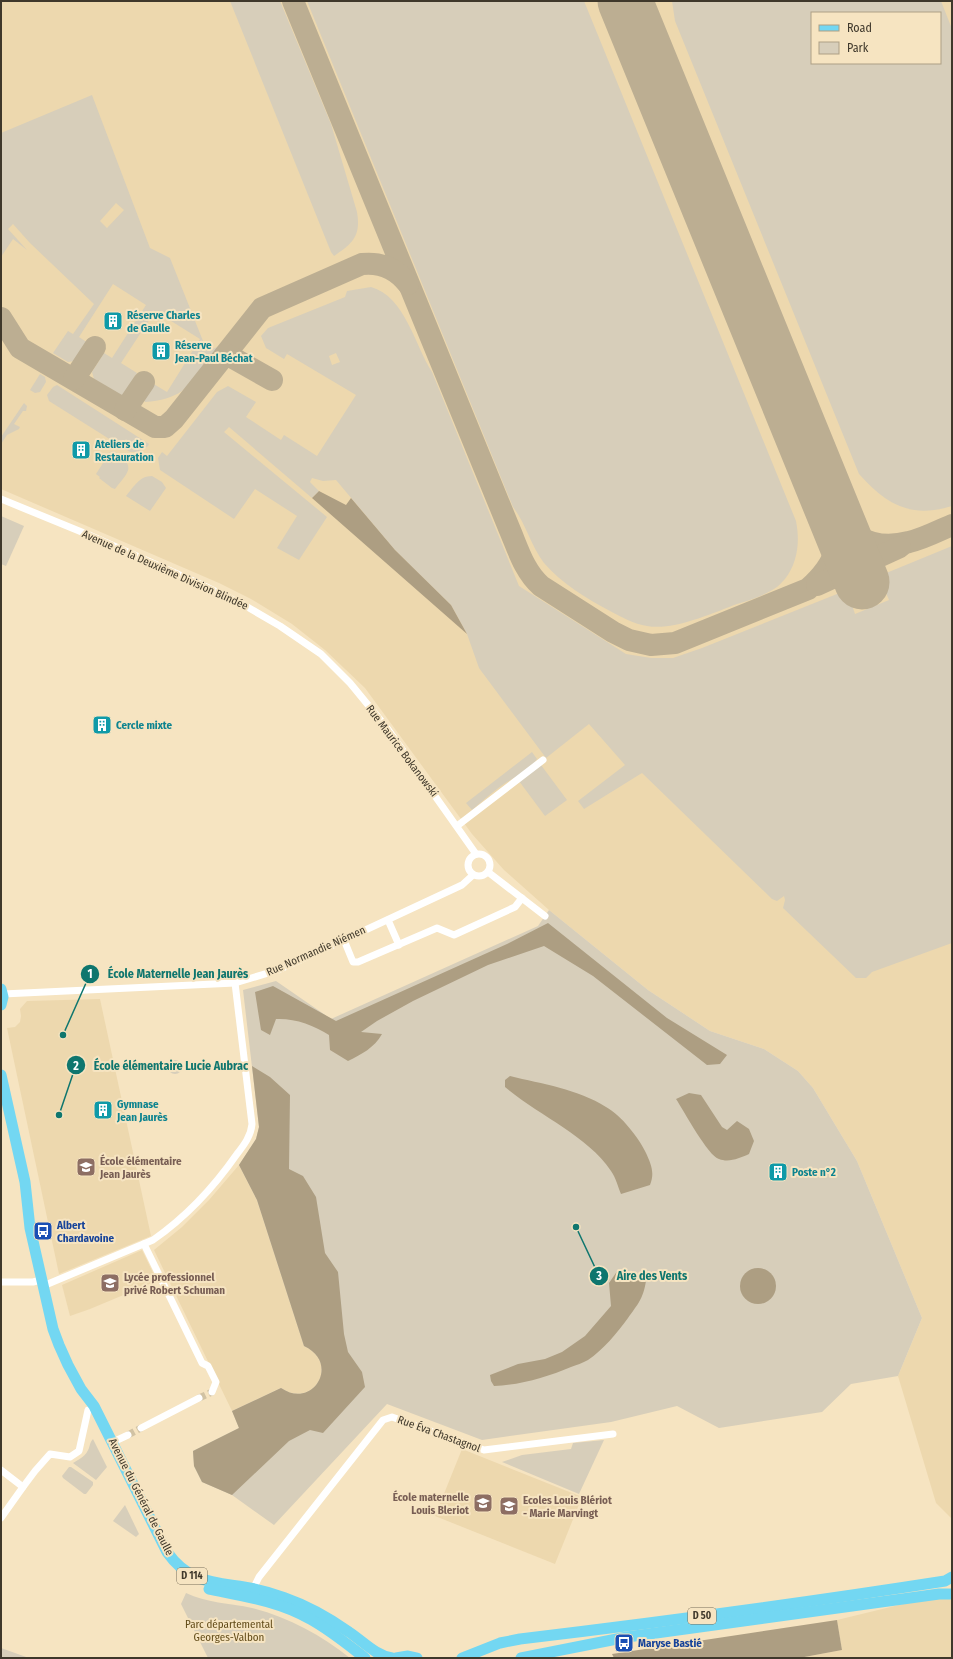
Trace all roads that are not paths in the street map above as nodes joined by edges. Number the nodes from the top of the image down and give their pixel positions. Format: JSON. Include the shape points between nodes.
{"nodes":[{"id":1,"x":1,"y":499,"type":"edge"},
{"id":2,"x":321,"y":654,"type":"joint"},
{"id":3,"x":543,"y":760,"type":"dead end"},
{"id":4,"x":457,"y":826,"type":"junction"},
{"id":5,"x":476,"y":854,"type":"junction"},
{"id":6,"x":488,"y":872,"type":"junction"},
{"id":7,"x":473,"y":874,"type":"junction"},
{"id":8,"x":522,"y":898,"type":"junction"},
{"id":9,"x":545,"y":916,"type":"dead end"},
{"id":10,"x":388,"y":920,"type":"junction"},
{"id":11,"x":344,"y":940,"type":"junction"},
{"id":12,"x":399,"y":945,"type":"junction"},
{"id":13,"x":235,"y":983,"type":"junction"},
{"id":14,"x":2,"y":996,"type":"edge"},
{"id":15,"x":1,"y":1075,"type":"edge"},
{"id":16,"x":144,"y":1244,"type":"junction"},
{"id":17,"x":1,"y":1282,"type":"edge"},
{"id":18,"x":42,"y":1283,"type":"junction"},
{"id":19,"x":81,"y":1389,"type":"junction"},
{"id":20,"x":212,"y":1392,"type":"dead end"},
{"id":21,"x":199,"y":1398,"type":"tunnel mouth"},
{"id":22,"x":88,"y":1410,"type":"junction"},
{"id":23,"x":141,"y":1428,"type":"tunnel mouth"},
{"id":24,"x":612,"y":1434,"type":"dead end"},
{"id":25,"x":128,"y":1435,"type":"tunnel mouth"},
{"id":26,"x":112,"y":1442,"type":"junction"},
{"id":27,"x":1,"y":1470,"type":"edge"},
{"id":28,"x":24,"y":1488,"type":"junction"},
{"id":29,"x":1,"y":1518,"type":"edge"},
{"id":30,"x":952,"y":1577,"type":"edge"},
{"id":31,"x":253,"y":1589,"type":"junction"},
{"id":32,"x":952,"y":1594,"type":"edge"},
{"id":33,"x":538,"y":1656,"type":"edge"},
{"id":34,"x":365,"y":1658,"type":"edge"},
{"id":35,"x":392,"y":1658,"type":"edge"},
{"id":36,"x":396,"y":1658,"type":"edge"},
{"id":37,"x":417,"y":1658,"type":"edge"},
{"id":38,"x":462,"y":1658,"type":"edge"},
{"id":39,"x":521,"y":1658,"type":"edge"}],
"edges":[{"from":1,"to":2,"type":"street","name":"Avenue de la Deuxième Division Blindée","via":[[89,535],[244,605]]},
{"from":2,"to":4,"type":"street","name":"Rue Maurice Bokanowski","via":[[369,706]]},
{"from":3,"to":4,"type":"street"},
{"from":4,"to":5,"type":"street","name":"Rue Maurice Bokanowski"},
{"from":5,"to":6,"type":"street","via":[[484,854],[489,859],[491,866]]},
{"from":5,"to":7,"type":"street","via":[[468,861]]},
{"from":6,"to":7,"type":"street","via":[[483,876]]},
{"from":6,"to":8,"type":"street"},
{"from":7,"to":10,"type":"street","name":"Rue Normandie Niémen","via":[[462,885]]},
{"from":8,"to":9,"type":"street"},
{"from":8,"to":12,"type":"street","via":[[515,907],[454,935],[437,928]]},
{"from":10,"to":11,"type":"street","name":"Rue Normandie Niémen"},
{"from":10,"to":12,"type":"street"},
{"from":11,"to":12,"type":"street","via":[[353,962]]},
{"from":11,"to":13,"type":"street","name":"Rue Normandie Niémen","via":[[278,970]]},
{"from":13,"to":14,"type":"street","name":"Rue Normandie Niémen"},
{"from":13,"to":16,"type":"street","via":[[252,1130],[229,1166],[208,1192],[163,1233]]},
{"from":15,"to":18,"type":"main road","name":"Avenue du Général de Gaulle","number":"D 114","via":[[25,1182],[30,1228]]},
{"from":16,"to":18,"type":"street"},
{"from":16,"to":20,"type":"street","via":[[202,1363],[208,1366],[216,1382]]},
{"from":17,"to":18,"type":"street"},
{"from":18,"to":19,"type":"main road","name":"Avenue du Général de Gaulle","number":"D 114","via":[[53,1329]]},
{"from":19,"to":22,"type":"main road","name":"Avenue du Général de Gaulle","number":"D 114"},
{"from":19,"to":26,"type":"main road","name":"Avenue du Général de Gaulle","number":"D 114","via":[[94,1406]]},
{"from":21,"to":23,"type":"street"},
{"from":22,"to":28,"type":"street","via":[[79,1451],[70,1457],[50,1454]]},
{"from":22,"to":34,"type":"main road","name":"Avenue du Général de Gaulle","number":"D 114","via":[[169,1567],[199,1587],[244,1595],[298,1612],[328,1630]]},
{"from":24,"to":31,"type":"street","name":"Rue Éva Chastagnol","via":[[484,1450],[392,1417],[383,1420],[259,1577]]},
{"from":25,"to":26,"type":"street"},
{"from":26,"to":31,"type":"main road","name":"Avenue du Général de Gaulle","number":"D 114","via":[[174,1562],[202,1580]]},
{"from":27,"to":28,"type":"street"},
{"from":28,"to":29,"type":"street"},
{"from":30,"to":38,"type":"main road","number":"D 50","via":[[687,1619],[520,1639],[500,1643]]},
{"from":31,"to":35,"type":"main road","name":"Avenue du Général de Gaulle","number":"D 114","via":[[310,1609],[334,1622],[378,1654]]},
{"from":32,"to":33,"type":"main road","number":"D 50","via":[[627,1637]]},
{"from":33,"to":39,"type":"main road","number":"D 50"},
{"from":36,"to":37,"type":"main road"}]}
